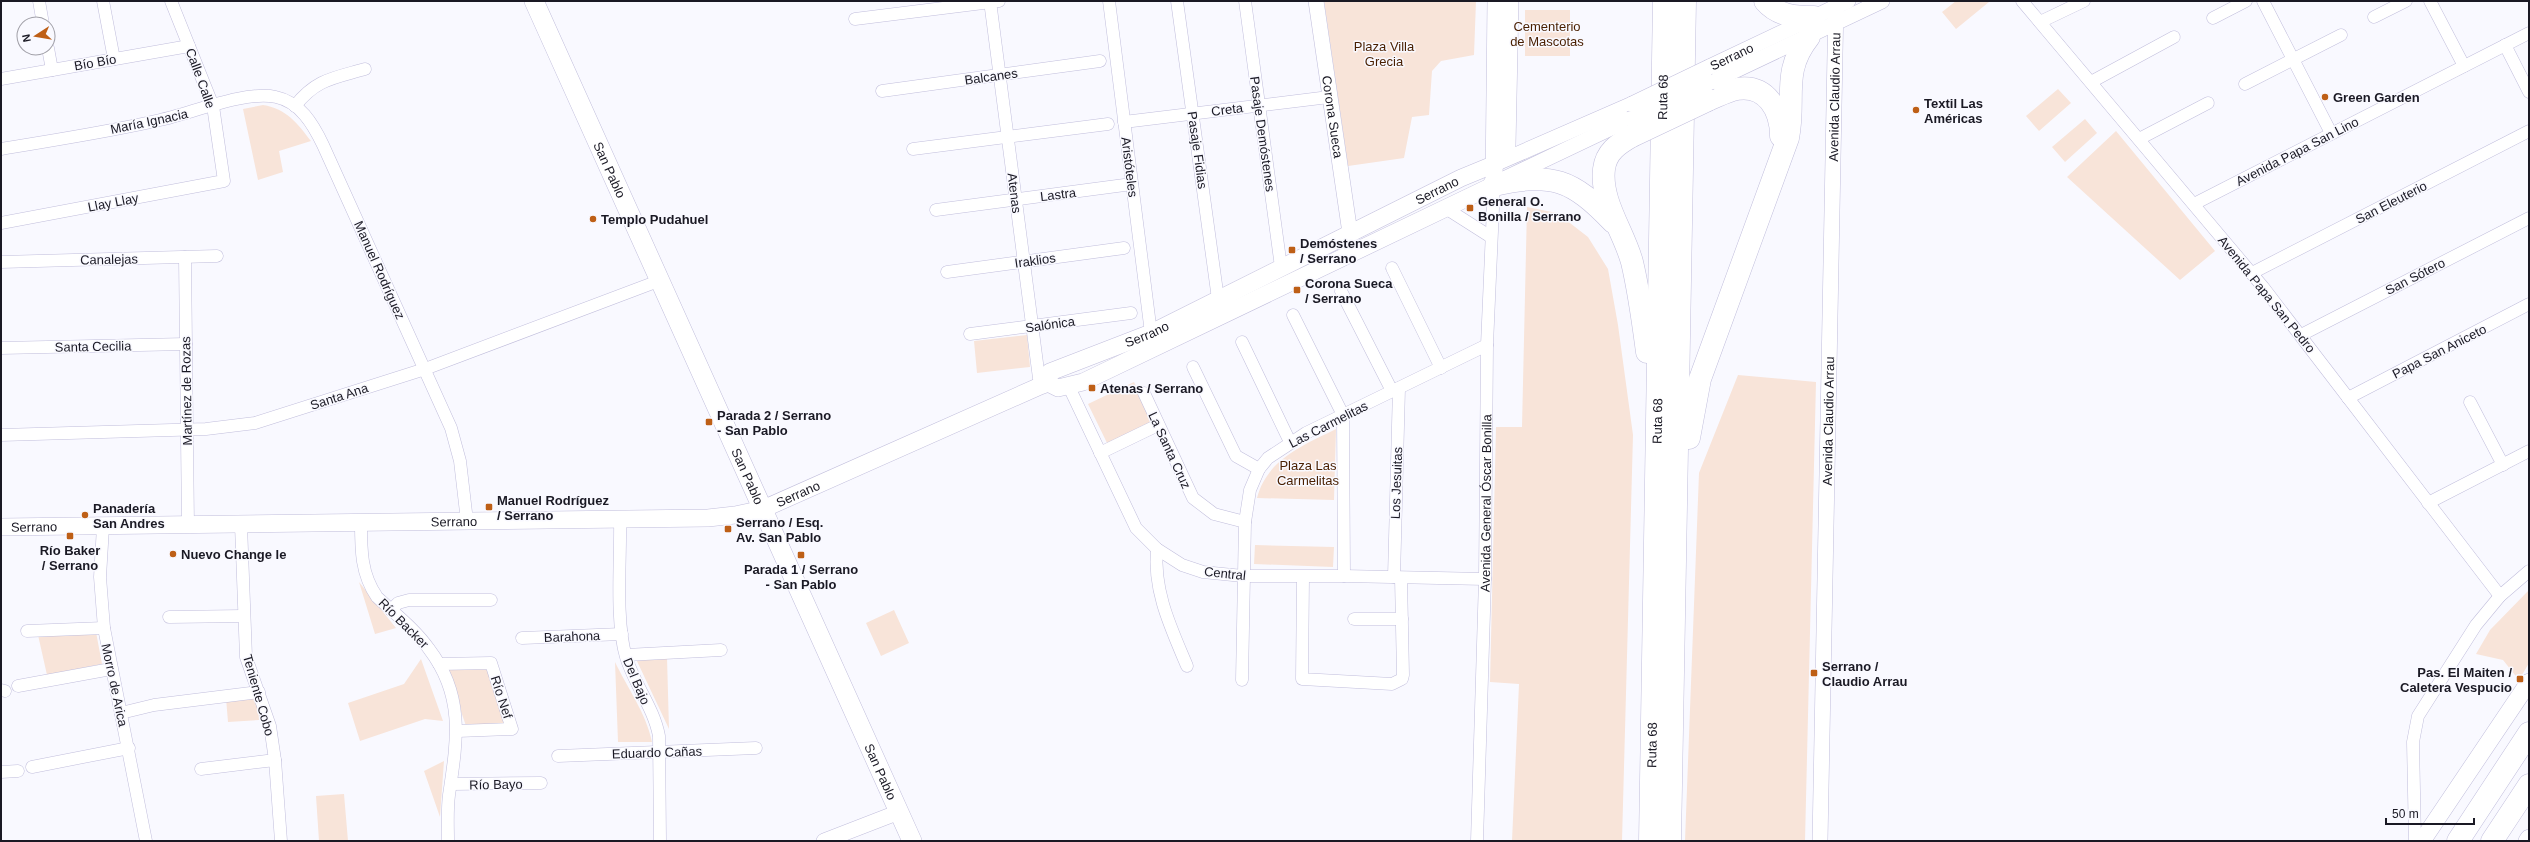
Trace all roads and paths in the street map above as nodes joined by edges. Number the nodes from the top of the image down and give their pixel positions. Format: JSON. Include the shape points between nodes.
{"nodes":[{"id":1,"x":39,"y":1,"type":"edge"},
{"id":2,"x":103,"y":1,"type":"edge"},
{"id":3,"x":171,"y":1,"type":"edge"},
{"id":4,"x":534,"y":1,"type":"edge"},
{"id":5,"x":993,"y":1,"type":"edge"},
{"id":6,"x":1109,"y":1,"type":"edge"},
{"id":7,"x":1177,"y":1,"type":"edge"},
{"id":8,"x":1245,"y":1,"type":"edge"},
{"id":9,"x":1316,"y":1,"type":"edge"},
{"id":10,"x":1496,"y":1,"type":"edge"},
{"id":11,"x":1510,"y":1,"type":"edge"},
{"id":12,"x":1664,"y":1,"type":"edge"},
{"id":13,"x":1685,"y":1,"type":"edge"},
{"id":14,"x":1765,"y":1,"type":"edge"},
{"id":15,"x":1882,"y":1,"type":"edge"},
{"id":16,"x":2022,"y":1,"type":"edge"},
{"id":17,"x":2084,"y":1,"type":"edge"},
{"id":18,"x":2246,"y":1,"type":"edge"},
{"id":19,"x":2263,"y":1,"type":"edge"},
{"id":20,"x":2406,"y":1,"type":"edge"},
{"id":21,"x":2430,"y":1,"type":"edge"},
{"id":22,"x":1840,"y":3,"type":"edge"},
{"id":23,"x":42,"y":16,"type":"edge"},
{"id":24,"x":2374,"y":17,"type":"dead end"},
{"id":25,"x":2213,"y":18,"type":"dead end"},
{"id":26,"x":855,"y":19,"type":"dead end"},
{"id":27,"x":2040,"y":22,"type":"junction"},
{"id":28,"x":1835,"y":24,"type":"junction"},
{"id":29,"x":1812,"y":27,"type":"junction"},
{"id":30,"x":2529,"y":33,"type":"edge"},
{"id":31,"x":2341,"y":35,"type":"dead end"},
{"id":32,"x":2174,"y":37,"type":"dead end"},
{"id":33,"x":2505,"y":45,"type":"junction"},
{"id":34,"x":190,"y":46,"type":"junction"},
{"id":35,"x":49,"y":56,"type":"edge"},
{"id":36,"x":114,"y":59,"type":"junction"},
{"id":37,"x":1100,"y":60,"type":"dead end"},
{"id":38,"x":2293,"y":60,"type":"junction"},
{"id":39,"x":2464,"y":66,"type":"junction"},
{"id":40,"x":365,"y":69,"type":"dead end"},
{"id":41,"x":52,"y":70,"type":"junction"},
{"id":42,"x":999,"y":75,"type":"junction"},
{"id":43,"x":1,"y":79,"type":"edge"},
{"id":44,"x":2091,"y":82,"type":"junction"},
{"id":45,"x":2245,"y":84,"type":"dead end"},
{"id":46,"x":882,"y":91,"type":"dead end"},
{"id":47,"x":1709,"y":91,"type":"junction"},
{"id":48,"x":2529,"y":92,"type":"edge"},
{"id":49,"x":1329,"y":97,"type":"junction"},
{"id":50,"x":2208,"y":103,"type":"dead end"},
{"id":51,"x":1259,"y":105,"type":"junction"},
{"id":52,"x":213,"y":106,"type":"junction"},
{"id":53,"x":295,"y":106,"type":"junction"},
{"id":54,"x":1193,"y":114,"type":"junction"},
{"id":55,"x":1124,"y":122,"type":"junction"},
{"id":56,"x":1108,"y":124,"type":"dead end"},
{"id":57,"x":1631,"y":128,"type":"junction"},
{"id":58,"x":2529,"y":131,"type":"edge"},
{"id":59,"x":2331,"y":134,"type":"junction"},
{"id":60,"x":1008,"y":137,"type":"junction"},
{"id":61,"x":2139,"y":139,"type":"junction"},
{"id":62,"x":1,"y":149,"type":"edge"},
{"id":63,"x":913,"y":149,"type":"dead end"},
{"id":64,"x":1779,"y":158,"type":"junction"},
{"id":65,"x":1495,"y":174,"type":"junction"},
{"id":66,"x":224,"y":181,"type":"joint"},
{"id":67,"x":1132,"y":184,"type":"junction"},
{"id":68,"x":1016,"y":199,"type":"junction"},
{"id":69,"x":2194,"y":204,"type":"junction"},
{"id":70,"x":1447,"y":209,"type":"junction"},
{"id":71,"x":936,"y":210,"type":"dead end"},
{"id":72,"x":2529,"y":218,"type":"edge"},
{"id":73,"x":1,"y":223,"type":"edge"},
{"id":74,"x":1620,"y":228,"type":"junction"},
{"id":75,"x":1350,"y":233,"type":"junction"},
{"id":76,"x":1492,"y":237,"type":"junction"},
{"id":77,"x":1124,"y":248,"type":"dead end"},
{"id":78,"x":217,"y":256,"type":"dead end"},
{"id":79,"x":185,"y":257,"type":"junction"},
{"id":80,"x":1024,"y":261,"type":"junction"},
{"id":81,"x":1,"y":262,"type":"edge"},
{"id":82,"x":1281,"y":267,"type":"junction"},
{"id":83,"x":1392,"y":268,"type":"dead end"},
{"id":84,"x":947,"y":272,"type":"dead end"},
{"id":85,"x":2252,"y":273,"type":"junction"},
{"id":86,"x":661,"y":280,"type":"junction"},
{"id":87,"x":1341,"y":291,"type":"dead end"},
{"id":88,"x":1218,"y":299,"type":"junction"},
{"id":89,"x":2529,"y":304,"type":"edge"},
{"id":90,"x":1130,"y":313,"type":"dead end"},
{"id":91,"x":1293,"y":315,"type":"dead end"},
{"id":92,"x":1032,"y":326,"type":"junction"},
{"id":93,"x":1151,"y":333,"type":"junction"},
{"id":94,"x":970,"y":334,"type":"dead end"},
{"id":95,"x":2301,"y":335,"type":"junction"},
{"id":96,"x":1242,"y":342,"type":"dead end"},
{"id":97,"x":186,"y":344,"type":"junction"},
{"id":98,"x":1487,"y":346,"type":"junction"},
{"id":99,"x":1,"y":348,"type":"edge"},
{"id":100,"x":1193,"y":367,"type":"dead end"},
{"id":101,"x":1441,"y":368,"type":"junction"},
{"id":102,"x":425,"y":369,"type":"junction"},
{"id":103,"x":1044,"y":385,"type":"junction"},
{"id":104,"x":1069,"y":386,"type":"junction"},
{"id":105,"x":1395,"y":390,"type":"junction"},
{"id":106,"x":1144,"y":393,"type":"dead end"},
{"id":107,"x":2348,"y":398,"type":"junction"},
{"id":108,"x":2470,"y":402,"type":"dead end"},
{"id":109,"x":1343,"y":415,"type":"junction"},
{"id":110,"x":1657,"y":422,"type":"junction"},
{"id":111,"x":1158,"y":425,"type":"junction"},
{"id":112,"x":187,"y":430,"type":"junction"},
{"id":113,"x":1,"y":435,"type":"edge"},
{"id":114,"x":1290,"y":442,"type":"junction"},
{"id":115,"x":2529,"y":451,"type":"edge"},
{"id":116,"x":1100,"y":453,"type":"junction"},
{"id":117,"x":2503,"y":465,"type":"junction"},
{"id":118,"x":1259,"y":469,"type":"junction"},
{"id":119,"x":2428,"y":503,"type":"junction"},
{"id":120,"x":763,"y":509,"type":"junction"},
{"id":121,"x":620,"y":519,"type":"junction"},
{"id":122,"x":467,"y":521,"type":"junction"},
{"id":123,"x":1244,"y":522,"type":"junction"},
{"id":124,"x":361,"y":523,"type":"junction"},
{"id":125,"x":241,"y":525,"type":"junction"},
{"id":126,"x":188,"y":526,"type":"junction"},
{"id":127,"x":1,"y":527,"type":"edge"},
{"id":128,"x":103,"y":527,"type":"junction"},
{"id":129,"x":1157,"y":549,"type":"junction"},
{"id":130,"x":1675,"y":551,"type":"junction"},
{"id":131,"x":2529,"y":571,"type":"edge"},
{"id":132,"x":1243,"y":576,"type":"junction"},
{"id":133,"x":1303,"y":576,"type":"junction"},
{"id":134,"x":1344,"y":576,"type":"junction"},
{"id":135,"x":1398,"y":578,"type":"junction"},
{"id":136,"x":1485,"y":579,"type":"junction"},
{"id":137,"x":2500,"y":596,"type":"junction"},
{"id":138,"x":491,"y":600,"type":"dead end"},
{"id":139,"x":391,"y":610,"type":"junction"},
{"id":140,"x":243,"y":616,"type":"junction"},
{"id":141,"x":169,"y":617,"type":"dead end"},
{"id":142,"x":1354,"y":619,"type":"dead end"},
{"id":143,"x":1402,"y":619,"type":"junction"},
{"id":144,"x":104,"y":628,"type":"junction"},
{"id":145,"x":27,"y":631,"type":"dead end"},
{"id":146,"x":622,"y":634,"type":"junction"},
{"id":147,"x":522,"y":638,"type":"dead end"},
{"id":148,"x":721,"y":650,"type":"dead end"},
{"id":149,"x":626,"y":655,"type":"junction"},
{"id":150,"x":439,"y":664,"type":"junction"},
{"id":151,"x":1187,"y":666,"type":"dead end"},
{"id":152,"x":111,"y":669,"type":"junction"},
{"id":153,"x":1242,"y":680,"type":"dead end"},
{"id":154,"x":2529,"y":682,"type":"edge"},
{"id":155,"x":18,"y":686,"type":"dead end"},
{"id":156,"x":259,"y":692,"type":"junction"},
{"id":157,"x":121,"y":713,"type":"junction"},
{"id":158,"x":458,"y":731,"type":"junction"},
{"id":159,"x":2529,"y":733,"type":"edge"},
{"id":160,"x":129,"y":748,"type":"junction"},
{"id":161,"x":756,"y":748,"type":"dead end"},
{"id":162,"x":660,"y":752,"type":"junction"},
{"id":163,"x":558,"y":756,"type":"dead end"},
{"id":164,"x":275,"y":760,"type":"junction"},
{"id":165,"x":32,"y":767,"type":"dead end"},
{"id":166,"x":201,"y":769,"type":"dead end"},
{"id":167,"x":18,"y":771,"type":"dead end"},
{"id":168,"x":1,"y":772,"type":"edge"},
{"id":169,"x":541,"y":783,"type":"dead end"},
{"id":170,"x":452,"y":784,"type":"junction"},
{"id":171,"x":2529,"y":785,"type":"edge"},
{"id":172,"x":899,"y":812,"type":"junction"},
{"id":173,"x":2529,"y":838,"type":"edge"},
{"id":174,"x":146,"y":841,"type":"edge"},
{"id":175,"x":282,"y":841,"type":"edge"},
{"id":176,"x":448,"y":841,"type":"edge"},
{"id":177,"x":660,"y":841,"type":"edge"},
{"id":178,"x":824,"y":841,"type":"edge"},
{"id":179,"x":912,"y":841,"type":"edge"},
{"id":180,"x":1478,"y":841,"type":"edge"},
{"id":181,"x":1650,"y":841,"type":"edge"},
{"id":182,"x":1670,"y":841,"type":"edge"},
{"id":183,"x":1820,"y":841,"type":"edge"},
{"id":184,"x":2415,"y":841,"type":"edge"},
{"id":185,"x":2422,"y":841,"type":"edge"},
{"id":186,"x":2458,"y":841,"type":"edge"},
{"id":187,"x":2492,"y":841,"type":"edge"},
{"id":188,"x":2527,"y":841,"type":"edge"}],
"edges":[{"from":1,"to":23,"type":"street"},
{"from":2,"to":36,"type":"street"},
{"from":3,"to":34,"type":"street","name":"Calle Calle"},
{"from":4,"to":86,"type":"main road","name":"San Pablo"},
{"from":5,"to":26,"type":"street"},
{"from":5,"to":42,"type":"street","name":"Atenas"},
{"from":6,"to":55,"type":"street","name":"Aristóteles"},
{"from":7,"to":54,"type":"street","name":"Pasaje Fidias"},
{"from":8,"to":51,"type":"street","name":"Pasaje Demóstenes"},
{"from":9,"to":49,"type":"street","name":"Corona Sueca"},
{"from":10,"to":65,"type":"main road","name":"Avenida General Óscar Bonilla"},
{"from":11,"to":65,"type":"main road","via":[[1507,145]]},
{"from":12,"to":110,"type":"highway","name":"Ruta 68"},
{"from":13,"to":130,"type":"highway","name":"Ruta 68"},
{"from":14,"to":29,"type":"highway","via":[[1778,12],[1798,17]]},
{"from":15,"to":28,"type":"street","name":"Serrano"},
{"from":16,"to":27,"type":"street","name":"Avenida Papa San Pedro"},
{"from":17,"to":27,"type":"street"},
{"from":18,"to":25,"type":"street"},
{"from":19,"to":38,"type":"street"},
{"from":20,"to":24,"type":"street"},
{"from":21,"to":39,"type":"street"},
{"from":22,"to":28,"type":"street","name":"Avenida Claudio Arrau"},
{"from":22,"to":29,"type":"street","name":"Serrano"},
{"from":27,"to":44,"type":"street","name":"Avenida Papa San Pedro"},
{"from":28,"to":29,"type":"street","name":"Serrano"},
{"from":28,"to":183,"type":"street","name":"Avenida Claudio Arrau"},
{"from":29,"to":47,"type":"street","name":"Serrano"},
{"from":29,"to":64,"type":"highway","via":[[1792,71],[1791,122],[1788,138]]},
{"from":29,"to":65,"type":"street","name":"Serrano","bridge":true,"via":[[1710,67]]},
{"from":30,"to":33,"type":"street","name":"Avenida Papa San Lino"},
{"from":31,"to":38,"type":"street"},
{"from":32,"to":44,"type":"street"},
{"from":33,"to":39,"type":"street","name":"Avenida Papa San Lino"},
{"from":33,"to":48,"type":"street"},
{"from":34,"to":36,"type":"street","name":"Bío Bío"},
{"from":34,"to":52,"type":"street","name":"Calle Calle"},
{"from":35,"to":41,"type":"street"},
{"from":36,"to":41,"type":"street","name":"Bío Bío"},
{"from":37,"to":42,"type":"street","name":"Balcanes"},
{"from":38,"to":45,"type":"street"},
{"from":38,"to":59,"type":"street"},
{"from":39,"to":59,"type":"street","name":"Avenida Papa San Lino"},
{"from":40,"to":53,"type":"street","via":[[321,81],[306,91]]},
{"from":41,"to":43,"type":"street","name":"Bío Bío"},
{"from":42,"to":46,"type":"street","name":"Balcanes"},
{"from":42,"to":60,"type":"street","name":"Atenas"},
{"from":44,"to":61,"type":"street","name":"Avenida Papa San Pedro"},
{"from":47,"to":57,"type":"highway","bridge":true},
{"from":47,"to":64,"type":"highway","via":[[1749,88],[1763,94],[1777,109],[1781,134]]},
{"from":49,"to":51,"type":"street","name":"Creta"},
{"from":49,"to":75,"type":"street","name":"Corona Sueca"},
{"from":50,"to":61,"type":"street"},
{"from":51,"to":54,"type":"street","name":"Creta"},
{"from":51,"to":82,"type":"street","name":"Pasaje Demóstenes"},
{"from":52,"to":53,"type":"street","name":"María Ignacia","via":[[260,95],[277,97]]},
{"from":52,"to":62,"type":"street","name":"María Ignacia","via":[[159,121]]},
{"from":52,"to":66,"type":"street","name":"Calle Calle"},
{"from":53,"to":102,"type":"street","name":"Manuel Rodríguez","via":[[312,124],[324,145]]},
{"from":54,"to":55,"type":"street","name":"Creta"},
{"from":54,"to":88,"type":"street","name":"Pasaje Fidias"},
{"from":55,"to":67,"type":"street","name":"Aristóteles"},
{"from":56,"to":60,"type":"street"},
{"from":57,"to":65,"type":"street","name":"Serrano"},
{"from":57,"to":74,"type":"highway","via":[[1611,151],[1604,168],[1604,188]]},
{"from":58,"to":85,"type":"street","name":"San Eleuterio"},
{"from":59,"to":69,"type":"street","name":"Avenida Papa San Lino"},
{"from":60,"to":63,"type":"street"},
{"from":60,"to":68,"type":"street","name":"Atenas"},
{"from":61,"to":69,"type":"street","name":"Avenida Papa San Pedro"},
{"from":64,"to":130,"type":"highway","via":[[1700,379],[1691,418]]},
{"from":65,"to":70,"type":"main road","name":"Serrano"},
{"from":65,"to":74,"type":"highway","via":[[1555,181],[1577,190]]},
{"from":65,"to":75,"type":"main road","name":"Serrano","via":[[1461,178]]},
{"from":65,"to":76,"type":"street","name":"Avenida General Óscar Bonilla"},
{"from":66,"to":73,"type":"street","name":"Llay Llay"},
{"from":67,"to":68,"type":"street","name":"Lastra"},
{"from":67,"to":93,"type":"street","name":"Aristóteles"},
{"from":68,"to":71,"type":"street","name":"Lastra"},
{"from":68,"to":80,"type":"street","name":"Atenas"},
{"from":69,"to":85,"type":"street","name":"Avenida Papa San Pedro"},
{"from":70,"to":76,"type":"street","name":"Serrano"},
{"from":70,"to":104,"type":"main road","name":"Serrano"},
{"from":72,"to":95,"type":"street","name":"San Sótero"},
{"from":74,"to":110,"type":"highway","via":[[1628,247],[1636,282]]},
{"from":75,"to":82,"type":"main road","name":"Serrano"},
{"from":76,"to":98,"type":"street","name":"Avenida General Óscar Bonilla"},
{"from":77,"to":80,"type":"street","name":"Iraklios"},
{"from":78,"to":79,"type":"street","name":"Canalejas"},
{"from":79,"to":81,"type":"street","name":"Canalejas"},
{"from":79,"to":97,"type":"street","name":"Martínez de Rozas"},
{"from":80,"to":84,"type":"street","name":"Iraklios"},
{"from":80,"to":92,"type":"street","name":"Atenas"},
{"from":82,"to":88,"type":"main road","name":"Serrano"},
{"from":83,"to":101,"type":"street"},
{"from":85,"to":95,"type":"street","name":"Avenida Papa San Pedro"},
{"from":86,"to":102,"type":"street","name":"Santa Ana"},
{"from":86,"to":120,"type":"main road","name":"San Pablo"},
{"from":87,"to":105,"type":"street","name":"Los Jesuitas"},
{"from":88,"to":93,"type":"main road","name":"Serrano"},
{"from":89,"to":107,"type":"street","name":"Papa San Aniceto"},
{"from":90,"to":92,"type":"street","name":"Salónica"},
{"from":91,"to":109,"type":"street"},
{"from":92,"to":94,"type":"street","name":"Salónica"},
{"from":92,"to":103,"type":"street","name":"Atenas"},
{"from":93,"to":103,"type":"main road","name":"Serrano","via":[[1050,372]]},
{"from":95,"to":107,"type":"street","name":"Avenida Papa San Pedro"},
{"from":96,"to":114,"type":"street"},
{"from":97,"to":99,"type":"street","name":"Santa Cecilia"},
{"from":97,"to":112,"type":"street","name":"Martínez de Rozas"},
{"from":98,"to":101,"type":"street","name":"Las Carmelitas"},
{"from":98,"to":136,"type":"street","name":"Avenida General Óscar Bonilla"},
{"from":100,"to":118,"type":"street","via":[[1236,456]]},
{"from":101,"to":105,"type":"street","name":"Las Carmelitas"},
{"from":102,"to":112,"type":"street","name":"Santa Ana","via":[[254,423]]},
{"from":102,"to":122,"type":"street","name":"Manuel Rodríguez","via":[[455,440]]},
{"from":103,"to":104,"type":"main road","via":[[1058,388]]},
{"from":103,"to":120,"type":"main road","name":"Serrano"},
{"from":104,"to":116,"type":"street","name":"Central"},
{"from":105,"to":109,"type":"street","name":"Las Carmelitas"},
{"from":105,"to":135,"type":"street","name":"Los Jesuitas"},
{"from":106,"to":111,"type":"street","name":"La Santa Cruz"},
{"from":107,"to":119,"type":"street","name":"Avenida Papa San Pedro"},
{"from":108,"to":117,"type":"street"},
{"from":109,"to":114,"type":"street","name":"Las Carmelitas"},
{"from":109,"to":134,"type":"street"},
{"from":110,"to":181,"type":"highway","name":"Ruta 68"},
{"from":111,"to":116,"type":"street"},
{"from":111,"to":123,"type":"street","name":"La Santa Cruz","via":[[1193,498],[1214,514]]},
{"from":112,"to":113,"type":"street","name":"Santa Ana"},
{"from":112,"to":126,"type":"street","name":"Martínez de Rozas"},
{"from":114,"to":118,"type":"street","name":"Las Carmelitas","via":[[1268,458]]},
{"from":115,"to":117,"type":"street"},
{"from":116,"to":129,"type":"street","name":"Central","via":[[1133,523]]},
{"from":117,"to":119,"type":"street"},
{"from":118,"to":123,"type":"street","name":"Las Carmelitas","via":[[1250,490]]},
{"from":119,"to":137,"type":"street","name":"Avenida Papa San Pedro"},
{"from":120,"to":121,"type":"main road","name":"Serrano","via":[[708,518]]},
{"from":120,"to":172,"type":"main road","name":"San Pablo"},
{"from":121,"to":122,"type":"main road","name":"Serrano"},
{"from":121,"to":146,"type":"street","name":"Del Bajo"},
{"from":122,"to":124,"type":"main road","name":"Serrano"},
{"from":123,"to":132,"type":"street","name":"Las Carmelitas"},
{"from":124,"to":125,"type":"main road","name":"Serrano"},
{"from":124,"to":139,"type":"street","name":"Río Backer","via":[[366,578],[377,597]]},
{"from":125,"to":126,"type":"main road","name":"Serrano"},
{"from":125,"to":140,"type":"street","name":"Teniente Cobo"},
{"from":126,"to":128,"type":"main road","name":"Serrano"},
{"from":127,"to":128,"type":"main road","name":"Serrano"},
{"from":128,"to":144,"type":"street","name":"Morro de Arica","via":[[100,577]]},
{"from":129,"to":132,"type":"street","name":"Central","via":[[1192,569]]},
{"from":129,"to":151,"type":"street","via":[[1155,573],[1158,589]]},
{"from":130,"to":182,"type":"highway","name":"Ruta 68"},
{"from":131,"to":137,"type":"street"},
{"from":132,"to":133,"type":"street","name":"Central"},
{"from":132,"to":153,"type":"street","name":"Las Carmelitas"},
{"from":133,"to":134,"type":"street","name":"Central"},
{"from":133,"to":143,"type":"street","name":"Los Jesuitas","via":[[1302,679],[1398,682],[1403,675]]},
{"from":134,"to":135,"type":"street","name":"Central"},
{"from":135,"to":136,"type":"street","name":"Central"},
{"from":135,"to":143,"type":"street","name":"Los Jesuitas"},
{"from":136,"to":180,"type":"street","name":"Avenida General Óscar Bonilla"},
{"from":137,"to":184,"type":"street","via":[[2476,625],[2418,716],[2413,742]]},
{"from":138,"to":139,"type":"street","via":[[410,600],[398,603]]},
{"from":139,"to":150,"type":"street","name":"Río Backer","via":[[428,647]]},
{"from":140,"to":141,"type":"street"},
{"from":140,"to":156,"type":"street","name":"Teniente Cobo","via":[[246,657]]},
{"from":142,"to":143,"type":"street"},
{"from":144,"to":145,"type":"street"},
{"from":144,"to":152,"type":"street","name":"Morro de Arica"},
{"from":146,"to":147,"type":"street","name":"Barahona"},
{"from":146,"to":149,"type":"street","name":"Del Bajo"},
{"from":148,"to":149,"type":"street"},
{"from":149,"to":162,"type":"street","name":"Del Bajo","via":[[656,723]]},
{"from":150,"to":158,"type":"street","name":"Río Backer","via":[[453,698]]},
{"from":150,"to":158,"type":"street","name":"Río Nef","via":[[491,663],[512,729]]},
{"from":152,"to":155,"type":"street"},
{"from":152,"to":157,"type":"street","name":"Morro de Arica"},
{"from":154,"to":185,"type":"main road"},
{"from":156,"to":157,"type":"street","via":[[154,705]]},
{"from":156,"to":164,"type":"street","name":"Teniente Cobo","via":[[270,726]]},
{"from":157,"to":160,"type":"street","name":"Morro de Arica"},
{"from":158,"to":170,"type":"street","name":"Río Backer"},
{"from":159,"to":186,"type":"highway"},
{"from":160,"to":165,"type":"street"},
{"from":160,"to":174,"type":"street","name":"Morro de Arica"},
{"from":161,"to":162,"type":"street","name":"Eduardo Cañas"},
{"from":162,"to":163,"type":"street","name":"Eduardo Cañas"},
{"from":162,"to":177,"type":"street","name":"Del Bajo"},
{"from":164,"to":166,"type":"street"},
{"from":164,"to":175,"type":"street","name":"Teniente Cobo"},
{"from":167,"to":168,"type":"street"},
{"from":169,"to":170,"type":"street","name":"Río Bayo"},
{"from":170,"to":176,"type":"street","name":"Río Backer"},
{"from":171,"to":187,"type":"highway"},
{"from":172,"to":178,"type":"street"},
{"from":172,"to":179,"type":"main road","name":"San Pablo"},
{"from":173,"to":188,"type":"main road"}]}
